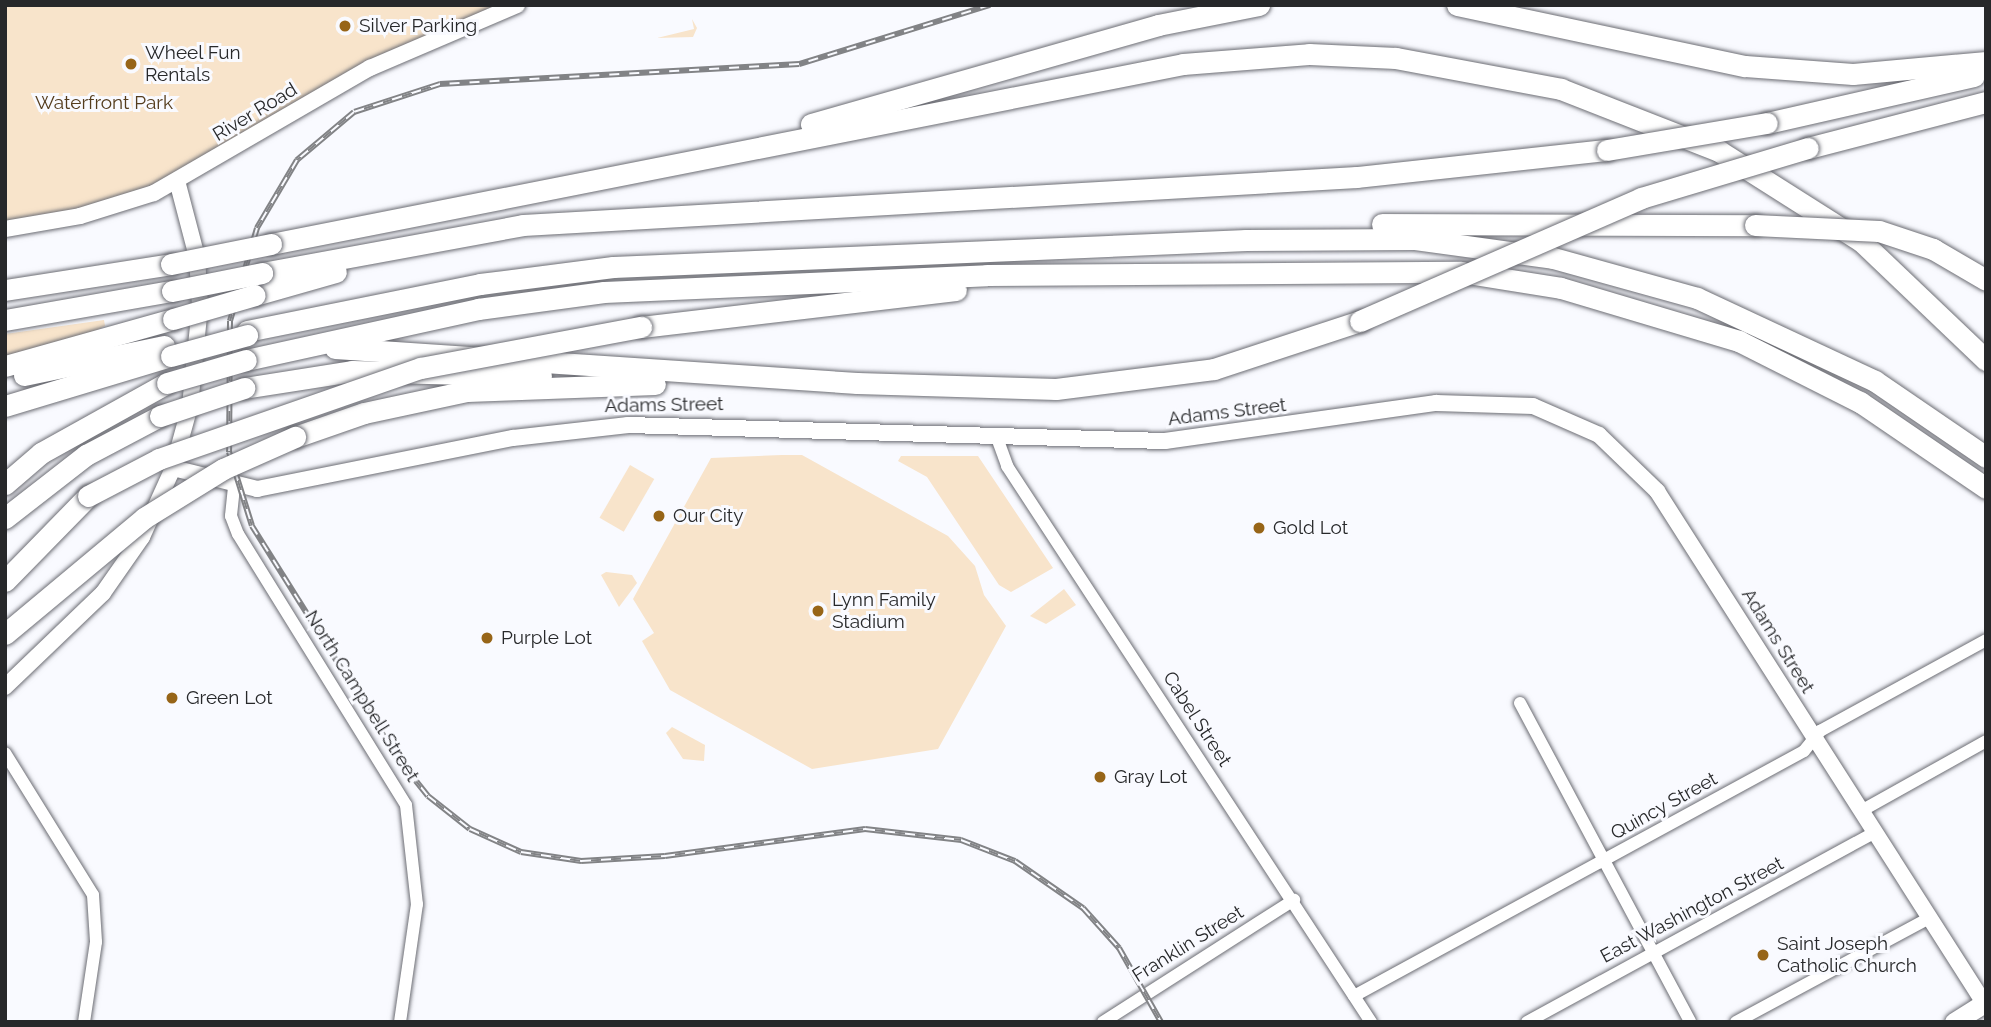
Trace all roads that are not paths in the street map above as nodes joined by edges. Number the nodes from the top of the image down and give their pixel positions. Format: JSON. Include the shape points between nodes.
{"nodes":[{"id":1,"x":517,"y":5,"type":"edge"},
{"id":2,"x":1258,"y":5,"type":"edge"},
{"id":3,"x":1457,"y":5,"type":"edge"},
{"id":4,"x":1986,"y":62,"type":"edge"},
{"id":5,"x":1986,"y":73,"type":"edge"},
{"id":6,"x":1986,"y":102,"type":"edge"},
{"id":7,"x":177,"y":181,"type":"junction"},
{"id":8,"x":481,"y":201,"type":"junction"},
{"id":9,"x":617,"y":217,"type":"junction"},
{"id":10,"x":5,"y":229,"type":"edge"},
{"id":11,"x":1152,"y":243,"type":"junction"},
{"id":12,"x":1095,"y":277,"type":"junction"},
{"id":13,"x":1986,"y":280,"type":"edge"},
{"id":14,"x":5,"y":289,"type":"edge"},
{"id":15,"x":5,"y":320,"type":"edge"},
{"id":16,"x":1712,"y":334,"type":"junction"},
{"id":17,"x":304,"y":346,"type":"junction"},
{"id":18,"x":172,"y":350,"type":"junction"},
{"id":19,"x":1986,"y":360,"type":"edge"},
{"id":20,"x":5,"y":366,"type":"edge"},
{"id":21,"x":5,"y":379,"type":"edge"},
{"id":22,"x":857,"y":383,"type":"junction"},
{"id":23,"x":654,"y":384,"type":"junction"},
{"id":24,"x":5,"y":406,"type":"edge"},
{"id":25,"x":996,"y":435,"type":"junction"},
{"id":26,"x":1986,"y":457,"type":"edge"},
{"id":27,"x":173,"y":468,"type":"junction"},
{"id":28,"x":5,"y":484,"type":"edge"},
{"id":29,"x":234,"y":487,"type":"junction"},
{"id":30,"x":1986,"y":488,"type":"edge"},
{"id":31,"x":84,"y":499,"type":"junction"},
{"id":32,"x":1986,"y":503,"type":"edge"},
{"id":33,"x":5,"y":518,"type":"edge"},
{"id":34,"x":5,"y":565,"type":"edge"},
{"id":35,"x":5,"y":581,"type":"edge"},
{"id":36,"x":5,"y":634,"type":"edge"},
{"id":37,"x":1986,"y":640,"type":"edge"},
{"id":38,"x":5,"y":687,"type":"edge"},
{"id":39,"x":1520,"y":703,"type":"dead end"},
{"id":40,"x":1815,"y":738,"type":"junction"},
{"id":41,"x":1986,"y":741,"type":"edge"},
{"id":42,"x":5,"y":753,"type":"edge"},
{"id":43,"x":1861,"y":811,"type":"junction"},
{"id":44,"x":1875,"y":832,"type":"junction"},
{"id":45,"x":1602,"y":862,"type":"junction"},
{"id":46,"x":1293,"y":900,"type":"junction"},
{"id":47,"x":1929,"y":918,"type":"junction"},
{"id":48,"x":1652,"y":953,"type":"junction"},
{"id":49,"x":1354,"y":996,"type":"junction"},
{"id":50,"x":1985,"y":1003,"type":"edge"},
{"id":51,"x":84,"y":1022,"type":"edge"},
{"id":52,"x":400,"y":1022,"type":"edge"},
{"id":53,"x":1103,"y":1022,"type":"edge"},
{"id":54,"x":1371,"y":1022,"type":"edge"},
{"id":55,"x":1527,"y":1022,"type":"edge"},
{"id":56,"x":1690,"y":1022,"type":"edge"},
{"id":57,"x":1735,"y":1022,"type":"edge"},
{"id":58,"x":1954,"y":1022,"type":"edge"}],
"edges":[{"from":1,"to":7,"type":"street","name":"River Road","via":[[370,68]]},
{"from":2,"to":8,"type":"highway","via":[[1158,25],[879,107]]},
{"from":3,"to":4,"type":"highway","via":[[1769,69],[1877,73]]},
{"from":5,"to":9,"type":"highway","bridge":true,"via":[[1767,123],[1607,150],[1357,177]]},
{"from":6,"to":22,"type":"highway","bridge":true,"via":[[1641,198],[1360,321],[1242,362],[1121,384],[1030,389]]},
{"from":7,"to":10,"type":"street","name":"River Road","via":[[112,208]]},
{"from":7,"to":27,"type":"street","via":[[197,257],[200,306],[190,407]]},
{"from":8,"to":14,"type":"highway","bridge":true,"via":[[171,264]]},
{"from":8,"to":19,"type":"highway","via":[[1183,64],[1309,54],[1396,58],[1561,89],[1719,151],[1861,241]]},
{"from":9,"to":15,"type":"highway","bridge":true,"via":[[480,231]]},
{"from":9,"to":20,"type":"highway","bridge":true,"via":[[434,248]]},
{"from":11,"to":13,"type":"highway","bridge":true,"via":[[1243,228],[1322,225],[1755,225],[1879,231],[1933,249]]},
{"from":11,"to":18,"type":"highway","via":[[580,270],[270,327]]},
{"from":11,"to":26,"type":"highway","via":[[1415,239],[1609,270],[1793,338],[1875,381]]},
{"from":12,"to":16,"type":"highway","via":[[1309,269],[1461,272],[1561,288]]},
{"from":12,"to":17,"type":"highway","via":[[987,275],[604,292],[488,307]]},
{"from":12,"to":31,"type":"highway","bridge":true,"via":[[641,327],[421,368],[159,459]]},
{"from":16,"to":30,"type":"highway","via":[[1800,368],[1860,402]]},
{"from":16,"to":32,"type":"highway","via":[[1881,425]]},
{"from":17,"to":22,"type":"highway"},
{"from":17,"to":28,"type":"highway","bridge":true,"via":[[167,383],[41,453]]},
{"from":18,"to":21,"type":"highway"},
{"from":18,"to":24,"type":"highway"},
{"from":22,"to":23,"type":"highway"},
{"from":23,"to":33,"type":"highway","bridge":true,"via":[[352,371],[244,388],[160,416],[86,455]]},
{"from":23,"to":36,"type":"highway","bridge":true,"via":[[467,391],[364,413],[295,437],[223,469],[144,518]]},
{"from":25,"to":29,"type":"street","name":"Adams Street","via":[[628,425],[513,438],[280,486]]},
{"from":25,"to":40,"type":"street","name":"Adams Street","via":[[1190,440],[1467,400],[1560,414],[1612,443],[1657,491]]},
{"from":25,"to":46,"type":"street","name":"Cabel Street","via":[[1007,466]]},
{"from":27,"to":29,"type":"street","name":"Adams Street"},
{"from":27,"to":38,"type":"street","via":[[142,537],[103,593]]},
{"from":29,"to":52,"type":"street","name":"North Campbell Street","via":[[231,516],[238,534],[406,806],[417,904]]},
{"from":31,"to":34,"type":"highway"},
{"from":31,"to":35,"type":"highway"},
{"from":37,"to":40,"type":"street","name":"Quincy Street"},
{"from":39,"to":45,"type":"street"},
{"from":40,"to":43,"type":"street","name":"Adams Street"},
{"from":40,"to":45,"type":"street","name":"Quincy Street","via":[[1804,751]]},
{"from":41,"to":43,"type":"street"},
{"from":42,"to":51,"type":"street","via":[[93,895],[96,942]]},
{"from":43,"to":44,"type":"street","name":"Adams Street"},
{"from":44,"to":47,"type":"street","name":"Adams Street"},
{"from":44,"to":48,"type":"street","name":"East Washington Street"},
{"from":45,"to":48,"type":"street"},
{"from":45,"to":49,"type":"street","name":"Quincy Street"},
{"from":46,"to":49,"type":"street","name":"Cabel Street"},
{"from":46,"to":53,"type":"street","name":"Franklin Street"},
{"from":47,"to":50,"type":"street","name":"Adams Street"},
{"from":47,"to":57,"type":"street"},
{"from":48,"to":55,"type":"street","name":"East Washington Street"},
{"from":48,"to":56,"type":"street"},
{"from":49,"to":54,"type":"street","name":"Cabel Street"},
{"from":50,"to":58,"type":"main road"}]}
